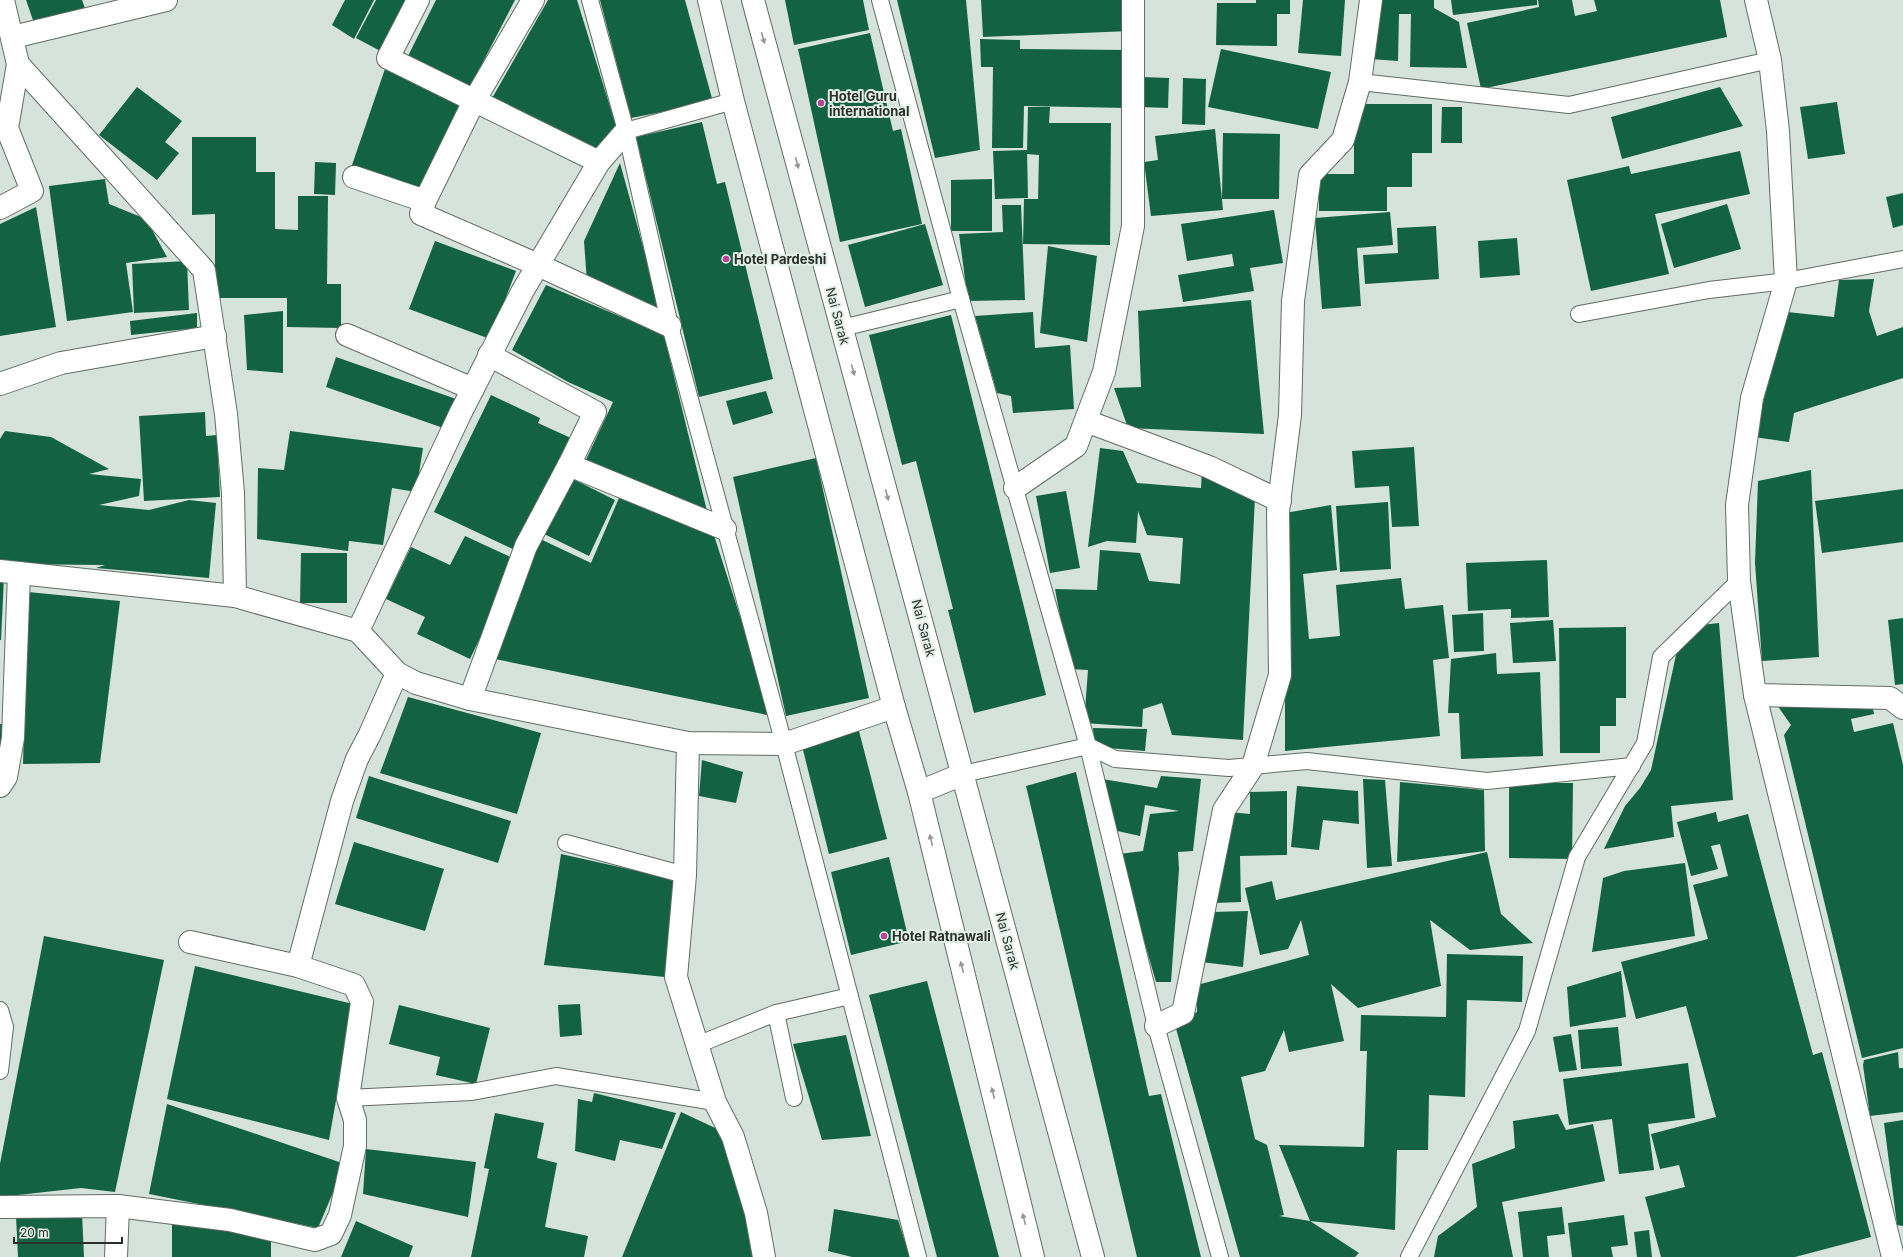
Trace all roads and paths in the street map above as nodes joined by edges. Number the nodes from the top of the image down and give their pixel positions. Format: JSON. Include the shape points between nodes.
{"nodes":[{"id":1,"x":3,"y":0,"type":"edge"},
{"id":2,"x":166,"y":0,"type":"edge"},
{"id":3,"x":418,"y":0,"type":"edge"},
{"id":4,"x":533,"y":0,"type":"edge"},
{"id":5,"x":590,"y":0,"type":"edge"},
{"id":6,"x":708,"y":0,"type":"edge"},
{"id":7,"x":753,"y":0,"type":"edge"},
{"id":8,"x":880,"y":0,"type":"edge"},
{"id":9,"x":1133,"y":0,"type":"edge"},
{"id":10,"x":1371,"y":0,"type":"edge"},
{"id":11,"x":1756,"y":0,"type":"edge"},
{"id":12,"x":13,"y":38,"type":"junction"},
{"id":13,"x":1770,"y":60,"type":"junction"},
{"id":14,"x":18,"y":64,"type":"junction"},
{"id":15,"x":1360,"y":82,"type":"junction"},
{"id":16,"x":474,"y":100,"type":"junction"},
{"id":17,"x":733,"y":101,"type":"junction"},
{"id":18,"x":626,"y":131,"type":"junction"},
{"id":19,"x":599,"y":162,"type":"junction"},
{"id":20,"x":354,"y":177,"type":"dead end"},
{"id":21,"x":425,"y":201,"type":"junction"},
{"id":22,"x":0,"y":208,"type":"edge"},
{"id":23,"x":1903,"y":259,"type":"edge"},
{"id":24,"x":538,"y":265,"type":"junction"},
{"id":25,"x":1786,"y":281,"type":"junction"},
{"id":26,"x":961,"y":299,"type":"junction"},
{"id":27,"x":1579,"y":314,"type":"dead end"},
{"id":28,"x":670,"y":326,"type":"junction"},
{"id":29,"x":842,"y":328,"type":"junction"},
{"id":30,"x":347,"y":335,"type":"dead end"},
{"id":31,"x":215,"y":336,"type":"junction"},
{"id":32,"x":489,"y":355,"type":"junction"},
{"id":33,"x":0,"y":384,"type":"edge"},
{"id":34,"x":473,"y":388,"type":"junction"},
{"id":35,"x":1086,"y":421,"type":"junction"},
{"id":36,"x":569,"y":465,"type":"junction"},
{"id":37,"x":1015,"y":488,"type":"junction"},
{"id":38,"x":1280,"y":501,"type":"junction"},
{"id":39,"x":725,"y":529,"type":"junction"},
{"id":40,"x":10,"y":572,"type":"edge"},
{"id":41,"x":1739,"y":581,"type":"junction"},
{"id":42,"x":235,"y":596,"type":"junction"},
{"id":43,"x":358,"y":631,"type":"junction"},
{"id":44,"x":397,"y":673,"type":"junction"},
{"id":45,"x":1755,"y":695,"type":"junction"},
{"id":46,"x":470,"y":699,"type":"junction"},
{"id":47,"x":894,"y":707,"type":"junction"},
{"id":48,"x":1903,"y":708,"type":"edge"},
{"id":49,"x":688,"y":743,"type":"junction"},
{"id":50,"x":784,"y":744,"type":"junction"},
{"id":51,"x":1088,"y":746,"type":"junction"},
{"id":52,"x":1253,"y":766,"type":"junction"},
{"id":53,"x":1632,"y":766,"type":"junction"},
{"id":54,"x":963,"y":774,"type":"junction"},
{"id":55,"x":0,"y":786,"type":"edge"},
{"id":56,"x":919,"y":792,"type":"junction"},
{"id":57,"x":566,"y":843,"type":"dead end"},
{"id":58,"x":685,"y":875,"type":"junction"},
{"id":59,"x":190,"y":942,"type":"dead end"},
{"id":60,"x":298,"y":966,"type":"junction"},
{"id":61,"x":850,"y":996,"type":"junction"},
{"id":62,"x":0,"y":1010,"type":"edge"},
{"id":63,"x":776,"y":1013,"type":"junction"},
{"id":64,"x":1156,"y":1026,"type":"junction"},
{"id":65,"x":697,"y":1045,"type":"junction"},
{"id":66,"x":0,"y":1071,"type":"edge"},
{"id":67,"x":348,"y":1098,"type":"junction"},
{"id":68,"x":794,"y":1098,"type":"dead end"},
{"id":69,"x":715,"y":1102,"type":"junction"},
{"id":70,"x":118,"y":1206,"type":"junction"},
{"id":71,"x":0,"y":1207,"type":"edge"},
{"id":72,"x":116,"y":1257,"type":"edge"},
{"id":73,"x":764,"y":1257,"type":"edge"},
{"id":74,"x":918,"y":1257,"type":"edge"},
{"id":75,"x":1033,"y":1257,"type":"edge"},
{"id":76,"x":1093,"y":1257,"type":"edge"},
{"id":77,"x":1220,"y":1257,"type":"edge"},
{"id":78,"x":1409,"y":1257,"type":"edge"},
{"id":79,"x":1892,"y":1257,"type":"edge"}],
"edges":[{"from":1,"to":12,"type":"street"},
{"from":2,"to":12,"type":"street"},
{"from":3,"to":16,"type":"street","via":[[388,58]]},
{"from":4,"to":16,"type":"street"},
{"from":5,"to":18,"type":"lane"},
{"from":6,"to":17,"type":"street"},
{"from":7,"to":29,"type":"street","name":"Nai Sarak","one_way":true},
{"from":8,"to":26,"type":"lane"},
{"from":9,"to":35,"type":"street","via":[[1133,226],[1104,372]]},
{"from":10,"to":15,"type":"street"},
{"from":11,"to":13,"type":"street"},
{"from":12,"to":14,"type":"street"},
{"from":13,"to":15,"type":"lane","via":[[1569,105]]},
{"from":13,"to":25,"type":"street","via":[[1778,131]]},
{"from":14,"to":22,"type":"street","via":[[7,128],[32,191]]},
{"from":14,"to":31,"type":"street","via":[[204,270]]},
{"from":15,"to":38,"type":"street","via":[[1342,140],[1310,175],[1293,301],[1290,415]]},
{"from":16,"to":19,"type":"street"},
{"from":16,"to":21,"type":"street"},
{"from":17,"to":18,"type":"lane"},
{"from":17,"to":47,"type":"street"},
{"from":18,"to":19,"type":"street"},
{"from":18,"to":28,"type":"lane"},
{"from":19,"to":24,"type":"street"},
{"from":20,"to":21,"type":"street"},
{"from":21,"to":24,"type":"street","via":[[421,214]]},
{"from":23,"to":25,"type":"lane"},
{"from":24,"to":28,"type":"street"},
{"from":24,"to":32,"type":"street"},
{"from":25,"to":27,"type":"lane","via":[[1709,290]]},
{"from":25,"to":41,"type":"street","via":[[1752,398],[1737,505]]},
{"from":26,"to":29,"type":"lane"},
{"from":26,"to":37,"type":"lane"},
{"from":28,"to":39,"type":"lane"},
{"from":29,"to":54,"type":"street","name":"Nai Sarak","one_way":true},
{"from":30,"to":34,"type":"street"},
{"from":31,"to":33,"type":"street","via":[[61,363]]},
{"from":31,"to":42,"type":"street","via":[[233,492]]},
{"from":32,"to":34,"type":"street"},
{"from":32,"to":36,"type":"street","via":[[595,412]]},
{"from":34,"to":43,"type":"street"},
{"from":35,"to":37,"type":"street","via":[[1076,446]]},
{"from":35,"to":38,"type":"street","via":[[1209,466]]},
{"from":36,"to":39,"type":"street"},
{"from":36,"to":46,"type":"street","via":[[526,546]]},
{"from":37,"to":51,"type":"lane"},
{"from":38,"to":52,"type":"street","via":[[1280,675]]},
{"from":39,"to":50,"type":"lane"},
{"from":40,"to":42,"type":"street"},
{"from":40,"to":55,"type":"street","via":[[14,738],[6,777]]},
{"from":41,"to":45,"type":"street"},
{"from":41,"to":53,"type":"lane","via":[[1661,657],[1645,743]]},
{"from":42,"to":43,"type":"street"},
{"from":43,"to":44,"type":"street"},
{"from":44,"to":46,"type":"street","via":[[416,683]]},
{"from":44,"to":60,"type":"street","via":[[342,801]]},
{"from":45,"to":48,"type":"street","via":[[1890,698]]},
{"from":45,"to":79,"type":"street"},
{"from":46,"to":49,"type":"street"},
{"from":47,"to":50,"type":"street"},
{"from":47,"to":56,"type":"street"},
{"from":49,"to":50,"type":"street"},
{"from":49,"to":58,"type":"street"},
{"from":50,"to":61,"type":"lane"},
{"from":51,"to":52,"type":"lane","via":[[1115,759],[1229,768]]},
{"from":51,"to":54,"type":"lane"},
{"from":51,"to":64,"type":"lane"},
{"from":52,"to":53,"type":"lane","via":[[1307,761],[1487,781]]},
{"from":52,"to":64,"type":"street","via":[[1224,810],[1183,1013]]},
{"from":53,"to":78,"type":"lane","via":[[1578,857],[1527,1031]]},
{"from":54,"to":56,"type":"street"},
{"from":54,"to":76,"type":"street","name":"Nai Sarak"},
{"from":75,"to":56,"type":"street","one_way":true},
{"from":57,"to":58,"type":"lane"},
{"from":58,"to":65,"type":"street","via":[[676,977]]},
{"from":59,"to":60,"type":"street"},
{"from":60,"to":67,"type":"street","via":[[354,985],[362,1002]]},
{"from":61,"to":63,"type":"lane"},
{"from":61,"to":74,"type":"lane"},
{"from":62,"to":66,"type":"lane","via":[[4,1027]]},
{"from":63,"to":65,"type":"lane"},
{"from":63,"to":68,"type":"lane"},
{"from":64,"to":77,"type":"lane"},
{"from":65,"to":69,"type":"street"},
{"from":67,"to":69,"type":"lane","via":[[472,1092],[556,1076]]},
{"from":67,"to":70,"type":"street","via":[[355,1120],[354,1146],[340,1215],[331,1234],[315,1240],[230,1220]]},
{"from":69,"to":73,"type":"street","via":[[733,1138],[756,1213]]},
{"from":70,"to":71,"type":"street"},
{"from":70,"to":72,"type":"street"}]}
